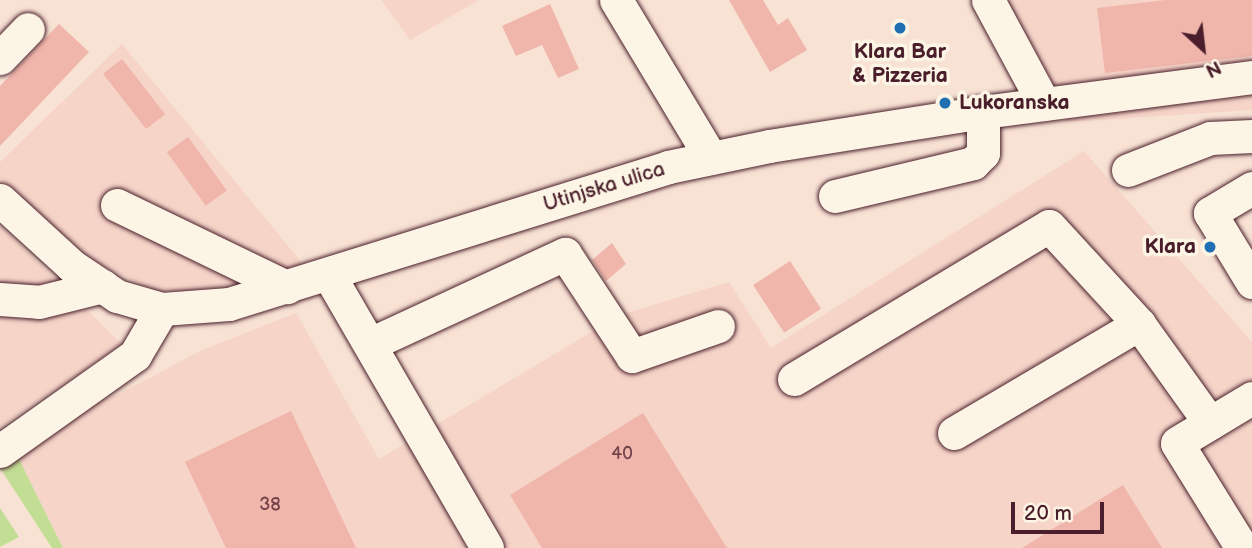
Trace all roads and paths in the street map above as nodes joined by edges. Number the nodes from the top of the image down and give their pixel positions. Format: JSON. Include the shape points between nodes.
{"nodes":[{"id":1,"x":616,"y":0,"type":"edge"},
{"id":2,"x":988,"y":0,"type":"edge"},
{"id":3,"x":28,"y":29,"type":"dead end"},
{"id":4,"x":0,"y":58,"type":"edge"},
{"id":5,"x":1252,"y":77,"type":"edge"},
{"id":6,"x":1044,"y":104,"type":"junction"},
{"id":7,"x":983,"y":112,"type":"junction"},
{"id":8,"x":1252,"y":136,"type":"edge"},
{"id":9,"x":710,"y":158,"type":"junction"},
{"id":10,"x":1128,"y":170,"type":"dead end"},
{"id":11,"x":1252,"y":188,"type":"edge"},
{"id":12,"x":835,"y":197,"type":"dead end"},
{"id":13,"x":0,"y":200,"type":"edge"},
{"id":14,"x":117,"y":205,"type":"dead end"},
{"id":15,"x":1250,"y":274,"type":"edge"},
{"id":16,"x":329,"y":275,"type":"junction"},
{"id":17,"x":103,"y":286,"type":"junction"},
{"id":18,"x":287,"y":287,"type":"junction"},
{"id":19,"x":0,"y":299,"type":"edge"},
{"id":20,"x":162,"y":309,"type":"junction"},
{"id":21,"x":1139,"y":324,"type":"junction"},
{"id":22,"x":718,"y":326,"type":"dead end"},
{"id":23,"x":370,"y":344,"type":"junction"},
{"id":24,"x":794,"y":379,"type":"dead end"},
{"id":25,"x":1252,"y":398,"type":"edge"},
{"id":26,"x":1210,"y":423,"type":"junction"},
{"id":27,"x":954,"y":433,"type":"dead end"},
{"id":28,"x":0,"y":451,"type":"edge"},
{"id":29,"x":487,"y":548,"type":"edge"},
{"id":30,"x":1242,"y":548,"type":"edge"}],
"edges":[{"from":1,"to":9,"type":"street"},
{"from":2,"to":6,"type":"street"},
{"from":3,"to":4,"type":"street"},
{"from":5,"to":6,"type":"street","name":"Utinjska ulica"},
{"from":6,"to":7,"type":"street","name":"Utinjska ulica"},
{"from":7,"to":9,"type":"street","name":"Utinjska ulica"},
{"from":7,"to":12,"type":"street","via":[[984,153],[973,163]]},
{"from":8,"to":10,"type":"street","via":[[1210,138]]},
{"from":9,"to":16,"type":"street","name":"Utinjska ulica","via":[[564,198]]},
{"from":11,"to":15,"type":"street","via":[[1210,214]]},
{"from":13,"to":17,"type":"street","name":"Utinjska ulica","via":[[72,266]]},
{"from":14,"to":18,"type":"street"},
{"from":16,"to":18,"type":"street","name":"Utinjska ulica"},
{"from":16,"to":23,"type":"street"},
{"from":17,"to":19,"type":"street","via":[[39,302]]},
{"from":17,"to":20,"type":"street","name":"Utinjska ulica","via":[[117,296]]},
{"from":18,"to":20,"type":"street","name":"Utinjska ulica","via":[[229,304]]},
{"from":20,"to":28,"type":"street","via":[[135,355]]},
{"from":21,"to":24,"type":"street","via":[[1049,226]]},
{"from":21,"to":26,"type":"street"},
{"from":21,"to":27,"type":"street"},
{"from":22,"to":23,"type":"street","via":[[632,356],[565,254]]},
{"from":23,"to":29,"type":"street"},
{"from":25,"to":26,"type":"street"},
{"from":26,"to":30,"type":"street","via":[[1177,443]]}]}
